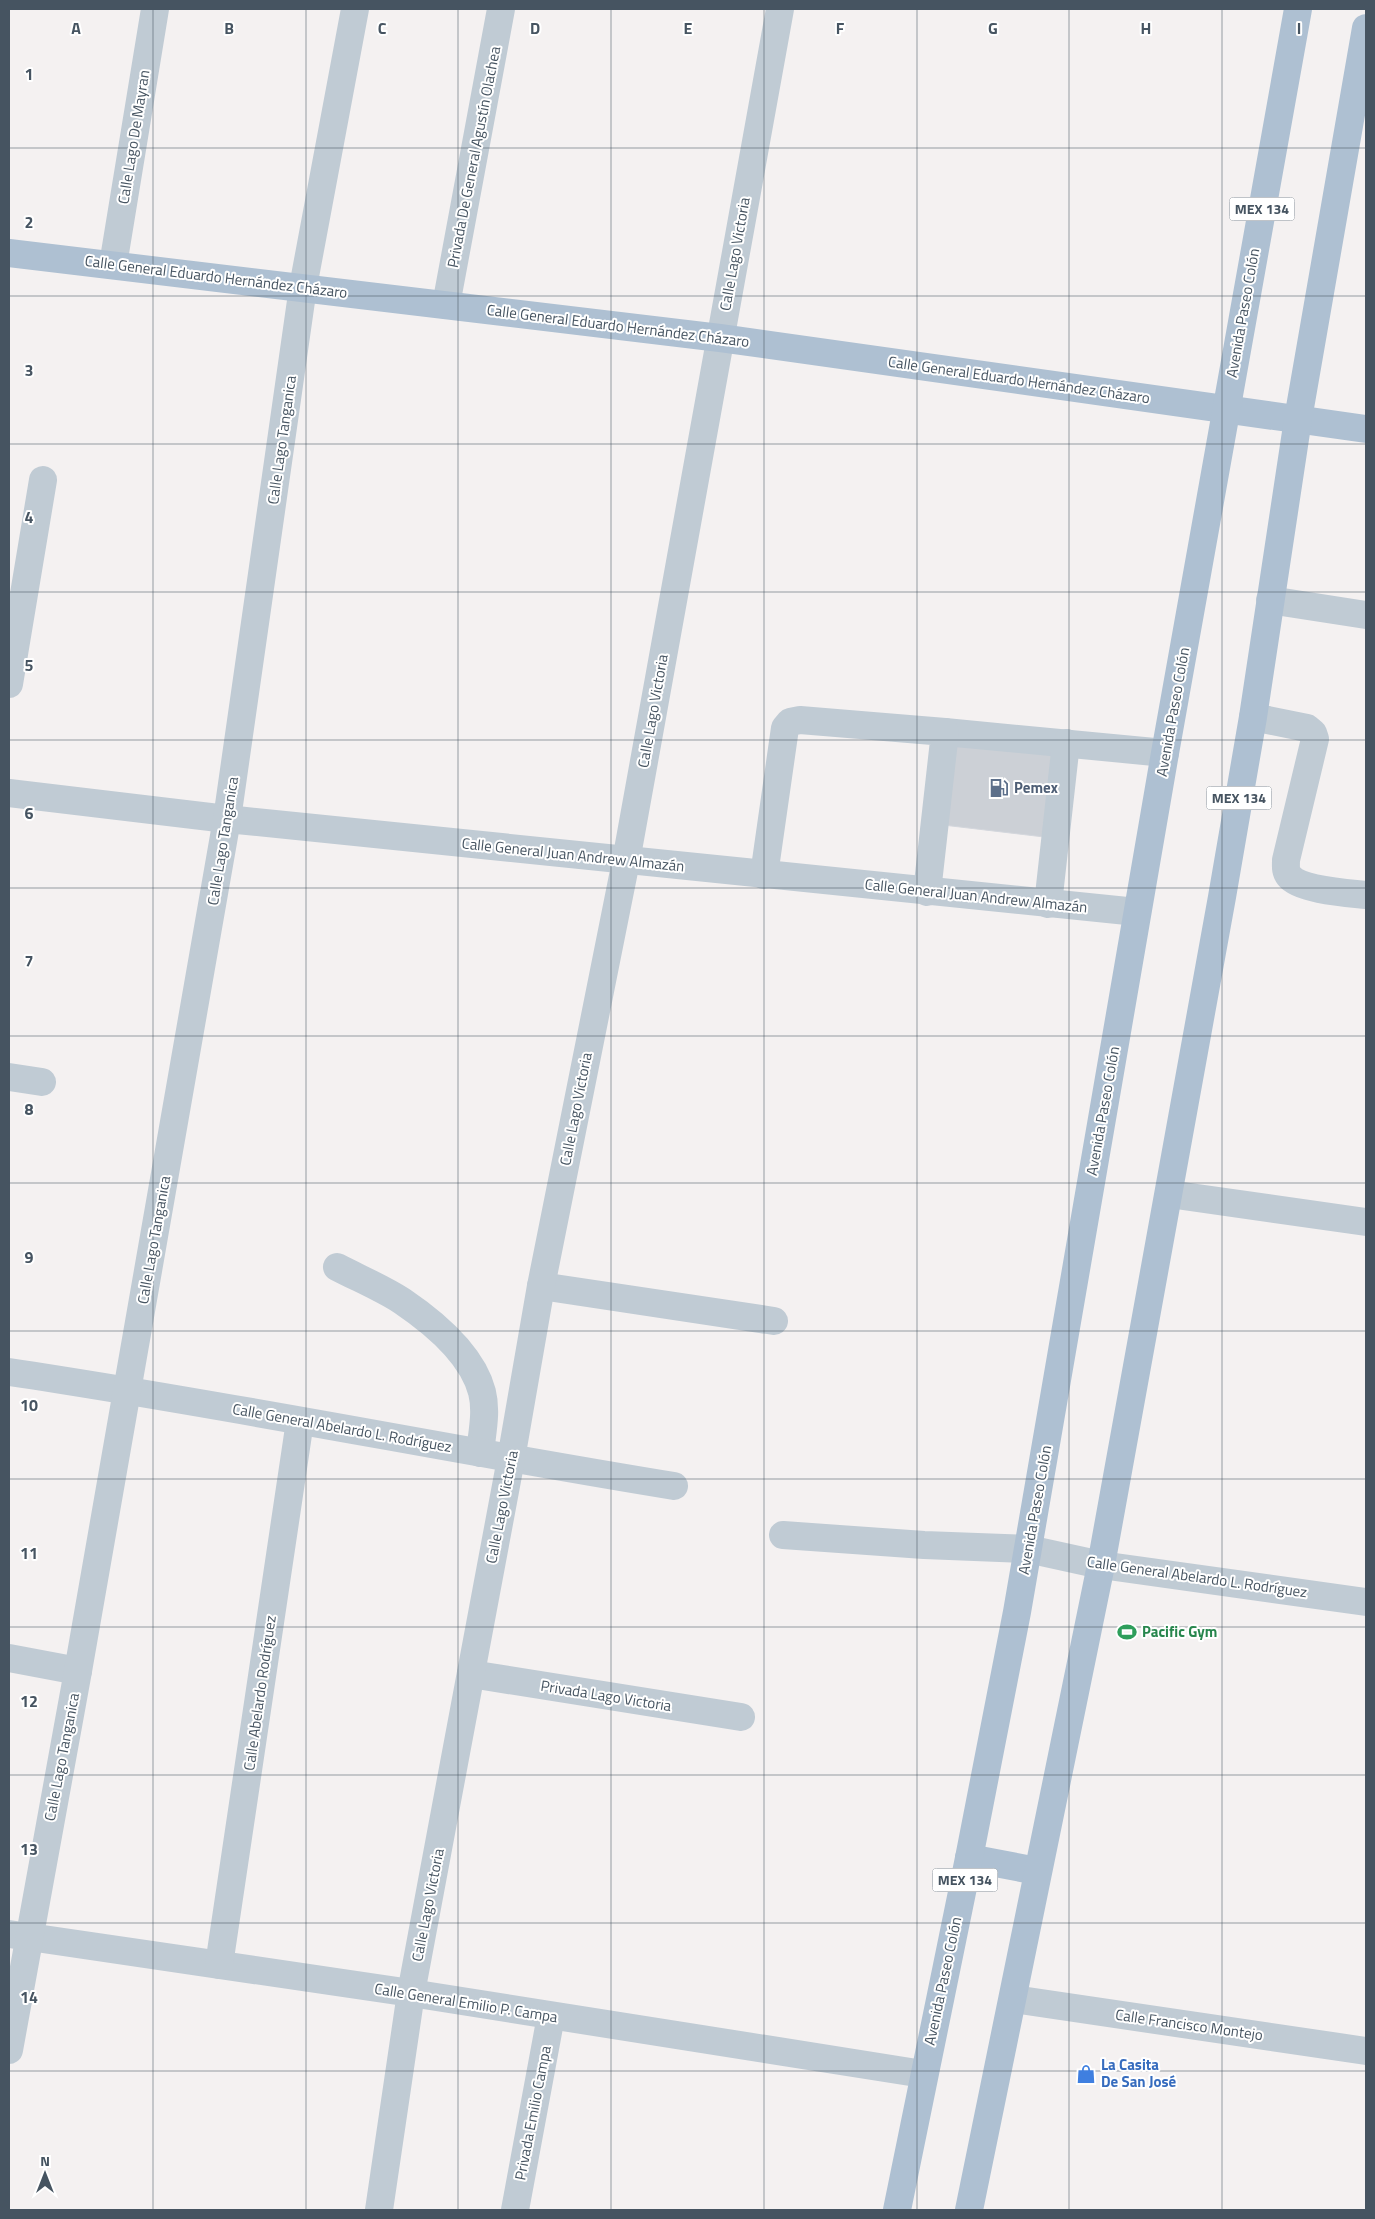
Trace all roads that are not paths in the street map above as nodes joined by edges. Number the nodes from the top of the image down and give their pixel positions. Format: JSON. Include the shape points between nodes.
{"nodes":[{"id":1,"x":155,"y":9,"type":"edge"},
{"id":2,"x":355,"y":9,"type":"edge"},
{"id":3,"x":501,"y":9,"type":"edge"},
{"id":4,"x":780,"y":9,"type":"edge"},
{"id":5,"x":1298,"y":9,"type":"edge"},
{"id":6,"x":1366,"y":28,"type":"edge"},
{"id":7,"x":9,"y":253,"type":"edge"},
{"id":8,"x":113,"y":265,"type":"junction"},
{"id":9,"x":304,"y":287,"type":"junction"},
{"id":10,"x":446,"y":306,"type":"junction"},
{"id":11,"x":720,"y":338,"type":"junction"},
{"id":12,"x":1226,"y":410,"type":"junction"},
{"id":13,"x":1298,"y":420,"type":"junction"},
{"id":14,"x":1366,"y":429,"type":"edge"},
{"id":15,"x":43,"y":480,"type":"dead end"},
{"id":16,"x":1270,"y":600,"type":"junction"},
{"id":17,"x":1366,"y":615,"type":"edge"},
{"id":18,"x":9,"y":684,"type":"edge"},
{"id":19,"x":1253,"y":717,"type":"junction"},
{"id":20,"x":945,"y":732,"type":"junction"},
{"id":21,"x":1066,"y":743,"type":"junction"},
{"id":22,"x":1165,"y":753,"type":"junction"},
{"id":23,"x":9,"y":793,"type":"edge"},
{"id":24,"x":227,"y":819,"type":"junction"},
{"id":25,"x":626,"y":861,"type":"junction"},
{"id":26,"x":764,"y":875,"type":"junction"},
{"id":27,"x":927,"y":892,"type":"junction"},
{"id":28,"x":1366,"y":895,"type":"edge"},
{"id":29,"x":1048,"y":904,"type":"junction"},
{"id":30,"x":1137,"y":912,"type":"junction"},
{"id":31,"x":9,"y":1077,"type":"edge"},
{"id":32,"x":42,"y":1082,"type":"dead end"},
{"id":33,"x":1169,"y":1194,"type":"junction"},
{"id":34,"x":1366,"y":1222,"type":"edge"},
{"id":35,"x":337,"y":1267,"type":"dead end"},
{"id":36,"x":541,"y":1286,"type":"junction"},
{"id":37,"x":774,"y":1321,"type":"dead end"},
{"id":38,"x":9,"y":1372,"type":"edge"},
{"id":39,"x":128,"y":1390,"type":"junction"},
{"id":40,"x":300,"y":1422,"type":"junction"},
{"id":41,"x":480,"y":1453,"type":"junction"},
{"id":42,"x":511,"y":1460,"type":"junction"},
{"id":43,"x":674,"y":1486,"type":"dead end"},
{"id":44,"x":783,"y":1535,"type":"dead end"},
{"id":45,"x":1028,"y":1548,"type":"junction"},
{"id":46,"x":1101,"y":1565,"type":"junction"},
{"id":47,"x":1366,"y":1602,"type":"edge"},
{"id":48,"x":9,"y":1658,"type":"edge"},
{"id":49,"x":78,"y":1671,"type":"junction"},
{"id":50,"x":471,"y":1674,"type":"junction"},
{"id":51,"x":740,"y":1717,"type":"dead end"},
{"id":52,"x":969,"y":1858,"type":"junction"},
{"id":53,"x":1037,"y":1870,"type":"junction"},
{"id":54,"x":19,"y":1936,"type":"edge"},
{"id":55,"x":220,"y":1964,"type":"junction"},
{"id":56,"x":411,"y":1993,"type":"junction"},
{"id":57,"x":1013,"y":1999,"type":"junction"},
{"id":58,"x":551,"y":2016,"type":"junction"},
{"id":59,"x":9,"y":2050,"type":"edge"},
{"id":60,"x":1366,"y":2051,"type":"edge"},
{"id":61,"x":923,"y":2074,"type":"junction"},
{"id":62,"x":379,"y":2210,"type":"edge"},
{"id":63,"x":515,"y":2210,"type":"edge"},
{"id":64,"x":897,"y":2210,"type":"edge"},
{"id":65,"x":970,"y":2210,"type":"edge"}],
"edges":[{"from":1,"to":8,"type":"street","name":"Calle Lago De Mayran"},
{"from":2,"to":9,"type":"street","name":"Calle Lago Tanganica"},
{"from":3,"to":10,"type":"street","name":"Privada De General Agustín Olachea"},
{"from":4,"to":11,"type":"street","name":"Calle Lago Victoria"},
{"from":5,"to":12,"type":"main road","name":"Avenida Paseo Colón","number":"MEX 134"},
{"from":6,"to":13,"type":"main road","number":"MEX 134"},
{"from":7,"to":8,"type":"main road","name":"Calle General Eduardo Hernández Cházaro"},
{"from":8,"to":9,"type":"main road","name":"Calle General Eduardo Hernández Cházaro"},
{"from":9,"to":10,"type":"main road","name":"Calle General Eduardo Hernández Cházaro"},
{"from":9,"to":24,"type":"street","name":"Calle Lago Tanganica"},
{"from":10,"to":11,"type":"main road","name":"Calle General Eduardo Hernández Cházaro"},
{"from":11,"to":12,"type":"main road","name":"Calle General Eduardo Hernández Cházaro"},
{"from":11,"to":25,"type":"street","name":"Calle Lago Victoria"},
{"from":12,"to":13,"type":"main road","name":"Calle General Eduardo Hernández Cházaro"},
{"from":12,"to":22,"type":"main road","name":"Avenida Paseo Colón","number":"MEX 134"},
{"from":13,"to":14,"type":"main road","name":"Calle General Eduardo Hernández Cházaro"},
{"from":13,"to":16,"type":"main road","number":"MEX 134"},
{"from":15,"to":18,"type":"street"},
{"from":16,"to":17,"type":"street"},
{"from":16,"to":19,"type":"main road","number":"MEX 134"},
{"from":19,"to":28,"type":"street","via":[[1307,728],[1315,739],[1286,869],[1289,876],[1312,887]]},
{"from":19,"to":33,"type":"main road","number":"MEX 134"},
{"from":20,"to":21,"type":"street"},
{"from":20,"to":26,"type":"street","via":[[800,720],[790,722],[786,728]]},
{"from":20,"to":27,"type":"street"},
{"from":21,"to":22,"type":"street"},
{"from":21,"to":29,"type":"street"},
{"from":22,"to":30,"type":"main road","name":"Avenida Paseo Colón","number":"MEX 134"},
{"from":23,"to":24,"type":"street","name":"Calle General Juan Andrew Almazán"},
{"from":24,"to":25,"type":"street","name":"Calle General Juan Andrew Almazán"},
{"from":24,"to":39,"type":"street","name":"Calle Lago Tanganica"},
{"from":25,"to":26,"type":"street","name":"Calle General Juan Andrew Almazán"},
{"from":25,"to":36,"type":"street","name":"Calle Lago Victoria"},
{"from":26,"to":27,"type":"street","name":"Calle General Juan Andrew Almazán"},
{"from":27,"to":29,"type":"street","name":"Calle General Juan Andrew Almazán"},
{"from":29,"to":30,"type":"street","name":"Calle General Juan Andrew Almazán"},
{"from":30,"to":45,"type":"main road","name":"Avenida Paseo Colón","number":"MEX 134"},
{"from":31,"to":32,"type":"street"},
{"from":33,"to":34,"type":"street"},
{"from":33,"to":46,"type":"main road","number":"MEX 134"},
{"from":35,"to":41,"type":"street","via":[[401,1301],[438,1330],[466,1359],[482,1393],[484,1410]]},
{"from":36,"to":37,"type":"street"},
{"from":36,"to":42,"type":"street","name":"Calle Lago Victoria"},
{"from":38,"to":39,"type":"street","name":"Calle General Abelardo L. Rodríguez"},
{"from":39,"to":40,"type":"street","name":"Calle General Abelardo L. Rodríguez"},
{"from":39,"to":49,"type":"street","name":"Calle Lago Tanganica"},
{"from":40,"to":41,"type":"street","name":"Calle General Abelardo L. Rodríguez"},
{"from":40,"to":55,"type":"street","name":"Calle Abelardo Rodríguez"},
{"from":41,"to":42,"type":"street","name":"Calle General Abelardo L. Rodríguez"},
{"from":42,"to":43,"type":"street","name":"Calle General Abelardo L. Rodríguez"},
{"from":42,"to":50,"type":"street","name":"Calle Lago Victoria"},
{"from":44,"to":45,"type":"street","name":"Calle General Abelardo L. Rodríguez","via":[[924,1545]]},
{"from":45,"to":46,"type":"street","name":"Calle General Abelardo L. Rodríguez"},
{"from":45,"to":52,"type":"main road","name":"Avenida Paseo Colón","number":"MEX 134"},
{"from":46,"to":47,"type":"street","name":"Calle General Abelardo L. Rodríguez"},
{"from":46,"to":53,"type":"main road","number":"MEX 134"},
{"from":48,"to":49,"type":"street"},
{"from":49,"to":54,"type":"street","name":"Calle Lago Tanganica"},
{"from":50,"to":51,"type":"street","name":"Privada Lago Victoria"},
{"from":50,"to":56,"type":"street","name":"Calle Lago Victoria"},
{"from":52,"to":53,"type":"main road"},
{"from":52,"to":61,"type":"main road","name":"Avenida Paseo Colón","number":"MEX 134"},
{"from":53,"to":57,"type":"main road","number":"MEX 134"},
{"from":54,"to":55,"type":"street","name":"Calle General Emilio P. Campa"},
{"from":54,"to":59,"type":"street","name":"Calle Lago Tanganica"},
{"from":55,"to":56,"type":"street","name":"Calle General Emilio P. Campa"},
{"from":56,"to":58,"type":"street","name":"Calle General Emilio P. Campa"},
{"from":56,"to":62,"type":"street","name":"Calle Lago Victoria"},
{"from":57,"to":60,"type":"street","name":"Calle Francisco Montejo"},
{"from":57,"to":65,"type":"main road","number":"MEX 134"},
{"from":58,"to":61,"type":"street","name":"Calle General Emilio P. Campa"},
{"from":58,"to":63,"type":"street","name":"Privada Emilio Campa"},
{"from":61,"to":64,"type":"main road","name":"Avenida Paseo Colón","number":"MEX 134"}]}
